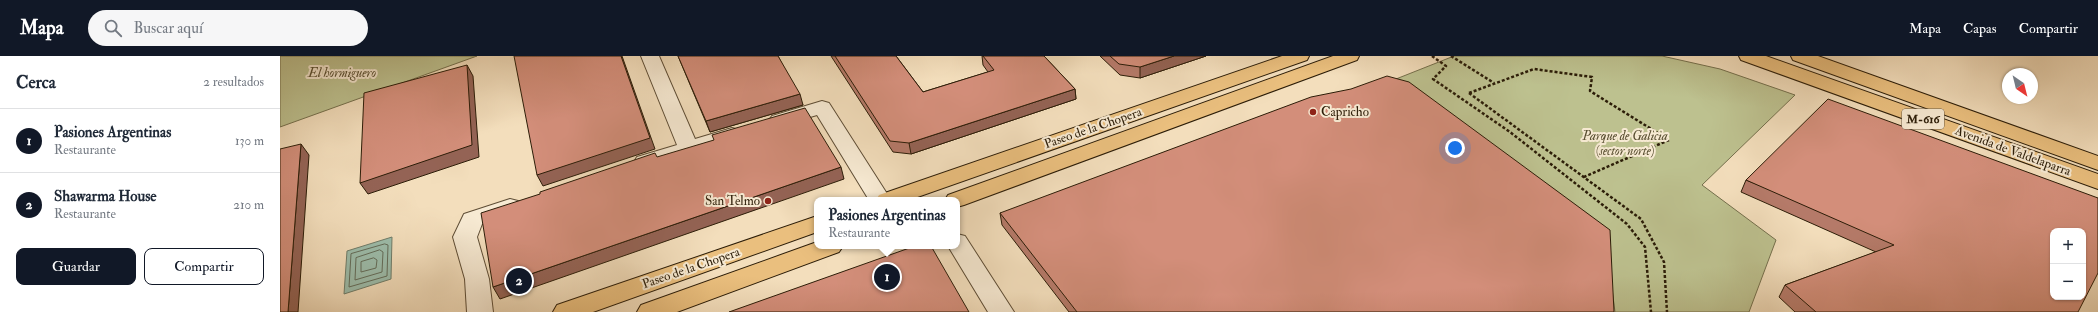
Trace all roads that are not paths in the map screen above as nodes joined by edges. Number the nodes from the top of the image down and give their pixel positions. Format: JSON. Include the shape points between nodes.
{"nodes":[{"id":1,"x":650,"y":56,"type":"edge"},
{"id":2,"x":1300,"y":56,"type":"edge"},
{"id":3,"x":1350,"y":56,"type":"edge"},
{"id":4,"x":1748,"y":56,"type":"edge"},
{"id":5,"x":1800,"y":56,"type":"edge"},
{"id":6,"x":688,"y":148,"type":"junction"},
{"id":7,"x":2098,"y":163,"type":"edge"},
{"id":8,"x":629,"y":167,"type":"edge"},
{"id":9,"x":2098,"y":182,"type":"edge"},
{"id":10,"x":878,"y":197,"type":"edge"},
{"id":11,"x":896,"y":197,"type":"edge"},
{"id":12,"x":960,"y":199,"type":"edge"},
{"id":13,"x":527,"y":200,"type":"edge"},
{"id":14,"x":814,"y":225,"type":"edge"},
{"id":15,"x":960,"y":247,"type":"edge"},
{"id":16,"x":822,"y":249,"type":"edge"},
{"id":17,"x":480,"y":312,"type":"edge"},
{"id":18,"x":566,"y":312,"type":"edge"},
{"id":19,"x":650,"y":312,"type":"edge"},
{"id":20,"x":1001,"y":312,"type":"edge"}],
"edges":[{"from":1,"to":6,"type":"street"},
{"from":2,"to":11,"type":"main road","name":"Paseo de la Chopera"},
{"from":3,"to":12,"type":"main road","name":"Paseo de la Chopera"},
{"from":4,"to":9,"type":"main road","name":"Avenida de Valdelaparra","number":"M-616"},
{"from":5,"to":7,"type":"main road","name":"Avenida de Valdelaparra","number":"M-616"},
{"from":6,"to":8,"type":"street"},
{"from":6,"to":10,"type":"street","via":[[822,107]]},
{"from":13,"to":17,"type":"street","via":[[472,219],[465,238],[477,279]]},
{"from":14,"to":18,"type":"main road","name":"Paseo de la Chopera"},
{"from":15,"to":20,"type":"street"},
{"from":16,"to":19,"type":"main road","name":"Paseo de la Chopera"}]}
